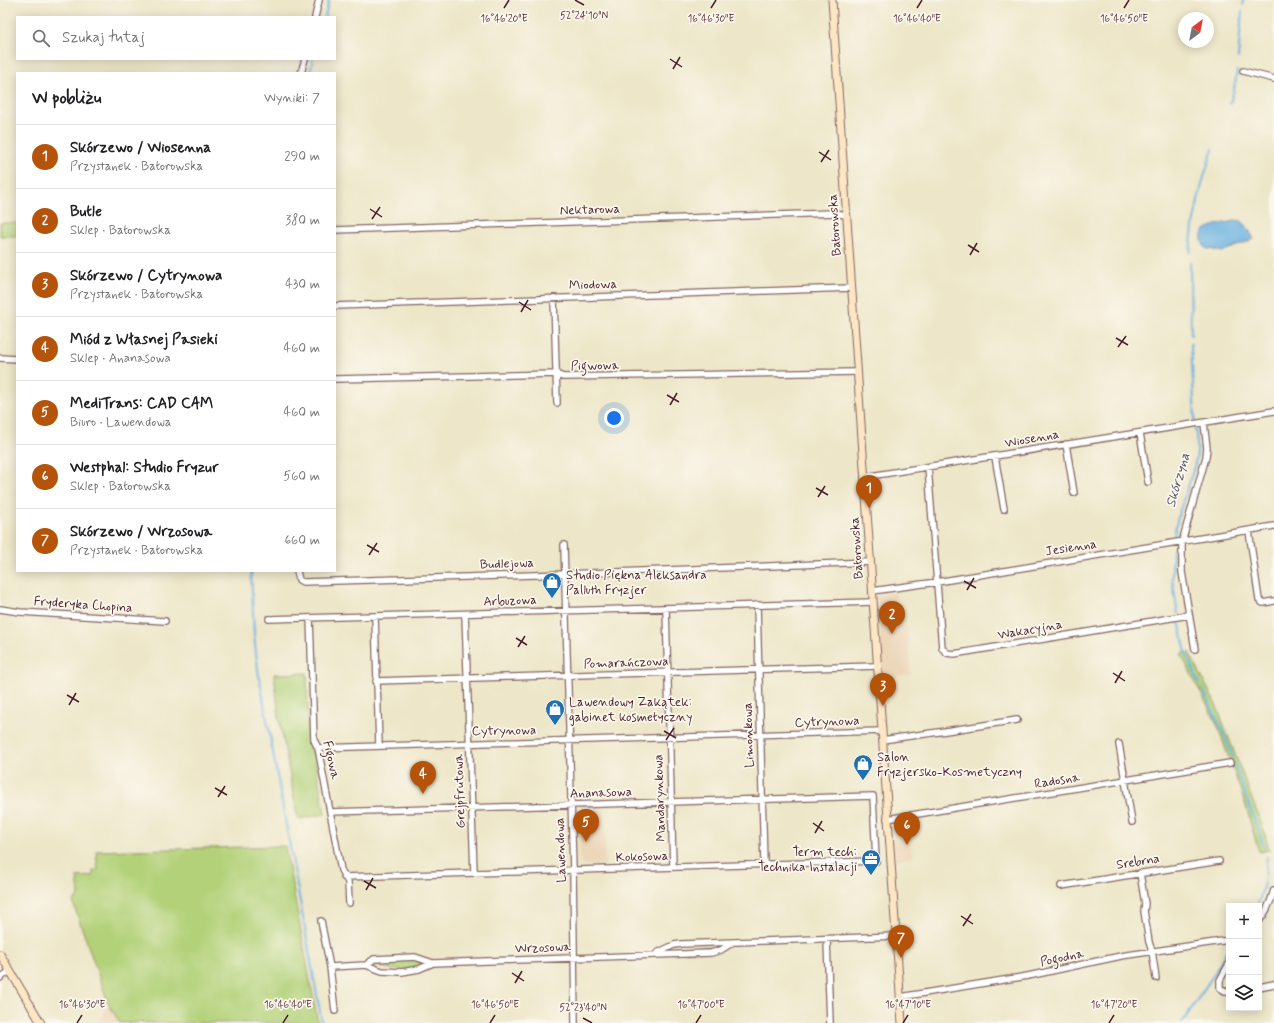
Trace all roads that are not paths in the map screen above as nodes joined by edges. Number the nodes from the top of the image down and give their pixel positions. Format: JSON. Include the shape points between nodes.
{"nodes":[{"id":1,"x":319,"y":0,"type":"edge"},
{"id":2,"x":832,"y":0,"type":"edge"},
{"id":3,"x":315,"y":16,"type":"edge"},
{"id":4,"x":305,"y":60,"type":"edge"},
{"id":5,"x":1243,"y":71,"type":"dead end"},
{"id":6,"x":301,"y":72,"type":"edge"},
{"id":7,"x":1274,"y":79,"type":"edge"},
{"id":8,"x":846,"y":215,"type":"junction"},
{"id":9,"x":336,"y":230,"type":"edge"},
{"id":10,"x":851,"y":288,"type":"junction"},
{"id":11,"x":554,"y":298,"type":"junction"},
{"id":12,"x":336,"y":306,"type":"edge"},
{"id":13,"x":0,"y":358,"type":"edge"},
{"id":14,"x":16,"y":359,"type":"edge"},
{"id":15,"x":857,"y":372,"type":"junction"},
{"id":16,"x":556,"y":374,"type":"junction"},
{"id":17,"x":336,"y":379,"type":"edge"},
{"id":18,"x":557,"y":403,"type":"dead end"},
{"id":19,"x":1274,"y":411,"type":"edge"},
{"id":20,"x":1204,"y":423,"type":"junction"},
{"id":21,"x":1140,"y":433,"type":"junction"},
{"id":22,"x":1066,"y":444,"type":"junction"},
{"id":23,"x":994,"y":456,"type":"junction"},
{"id":24,"x":928,"y":467,"type":"junction"},
{"id":25,"x":864,"y":477,"type":"junction"},
{"id":26,"x":1148,"y":482,"type":"dead end"},
{"id":27,"x":1074,"y":493,"type":"dead end"},
{"id":28,"x":1004,"y":509,"type":"dead end"},
{"id":29,"x":1274,"y":526,"type":"edge"},
{"id":30,"x":1249,"y":531,"type":"junction"},
{"id":31,"x":1182,"y":542,"type":"junction"},
{"id":32,"x":564,"y":545,"type":"dead end"},
{"id":33,"x":870,"y":562,"type":"junction"},
{"id":34,"x":297,"y":572,"type":"edge"},
{"id":35,"x":565,"y":574,"type":"junction"},
{"id":36,"x":938,"y":582,"type":"junction"},
{"id":37,"x":872,"y":591,"type":"junction"},
{"id":38,"x":1274,"y":601,"type":"edge"},
{"id":39,"x":873,"y":602,"type":"junction"},
{"id":40,"x":757,"y":605,"type":"junction"},
{"id":41,"x":666,"y":608,"type":"junction"},
{"id":42,"x":0,"y":609,"type":"edge"},
{"id":43,"x":566,"y":610,"type":"junction"},
{"id":44,"x":465,"y":614,"type":"junction"},
{"id":45,"x":1189,"y":615,"type":"junction"},
{"id":46,"x":375,"y":616,"type":"junction"},
{"id":47,"x":310,"y":618,"type":"junction"},
{"id":48,"x":269,"y":619,"type":"dead end"},
{"id":49,"x":165,"y":621,"type":"dead end"},
{"id":50,"x":1195,"y":649,"type":"dead end"},
{"id":51,"x":877,"y":666,"type":"junction"},
{"id":52,"x":758,"y":670,"type":"junction"},
{"id":53,"x":668,"y":673,"type":"junction"},
{"id":54,"x":568,"y":676,"type":"junction"},
{"id":55,"x":468,"y":678,"type":"junction"},
{"id":56,"x":376,"y":681,"type":"junction"},
{"id":57,"x":1017,"y":720,"type":"dead end"},
{"id":58,"x":882,"y":731,"type":"junction"},
{"id":59,"x":760,"y":735,"type":"junction"},
{"id":60,"x":669,"y":737,"type":"junction"},
{"id":61,"x":570,"y":740,"type":"junction"},
{"id":62,"x":882,"y":740,"type":"junction"},
{"id":63,"x":470,"y":743,"type":"junction"},
{"id":64,"x":1119,"y":744,"type":"dead end"},
{"id":65,"x":379,"y":746,"type":"junction"},
{"id":66,"x":318,"y":748,"type":"junction"},
{"id":67,"x":1230,"y":764,"type":"dead end"},
{"id":68,"x":1126,"y":781,"type":"junction"},
{"id":69,"x":873,"y":796,"type":"joint"},
{"id":70,"x":762,"y":799,"type":"junction"},
{"id":71,"x":671,"y":803,"type":"junction"},
{"id":72,"x":571,"y":805,"type":"junction"},
{"id":73,"x":472,"y":808,"type":"junction"},
{"id":74,"x":330,"y":812,"type":"junction"},
{"id":75,"x":888,"y":819,"type":"junction"},
{"id":76,"x":1132,"y":822,"type":"dead end"},
{"id":77,"x":1219,"y":861,"type":"dead end"},
{"id":78,"x":764,"y":864,"type":"junction"},
{"id":79,"x":673,"y":867,"type":"junction"},
{"id":80,"x":573,"y":870,"type":"junction"},
{"id":81,"x":474,"y":872,"type":"junction"},
{"id":82,"x":1140,"y":873,"type":"junction"},
{"id":83,"x":344,"y":877,"type":"junction"},
{"id":84,"x":1061,"y":886,"type":"dead end"},
{"id":85,"x":1274,"y":890,"type":"edge"},
{"id":86,"x":349,"y":903,"type":"dead end"},
{"id":87,"x":1262,"y":918,"type":"edge"},
{"id":88,"x":321,"y":921,"type":"dead end"},
{"id":89,"x":896,"y":936,"type":"junction"},
{"id":90,"x":828,"y":940,"type":"junction"},
{"id":91,"x":1226,"y":940,"type":"edge"},
{"id":92,"x":732,"y":942,"type":"junction"},
{"id":93,"x":1152,"y":951,"type":"junction"},
{"id":94,"x":0,"y":954,"type":"edge"},
{"id":95,"x":655,"y":954,"type":"junction"},
{"id":96,"x":575,"y":958,"type":"junction"},
{"id":97,"x":433,"y":963,"type":"junction"},
{"id":98,"x":366,"y":965,"type":"junction"},
{"id":99,"x":330,"y":967,"type":"junction"},
{"id":100,"x":1226,"y":969,"type":"edge"},
{"id":101,"x":10,"y":971,"type":"junction"},
{"id":102,"x":0,"y":978,"type":"edge"},
{"id":103,"x":1156,"y":978,"type":"dead end"},
{"id":104,"x":1274,"y":984,"type":"edge"},
{"id":105,"x":1262,"y":986,"type":"edge"},
{"id":106,"x":1226,"y":991,"type":"edge"},
{"id":107,"x":900,"y":997,"type":"junction"},
{"id":108,"x":336,"y":1011,"type":"dead end"},
{"id":109,"x":41,"y":1023,"type":"edge"},
{"id":110,"x":575,"y":1023,"type":"edge"},
{"id":111,"x":830,"y":1023,"type":"edge"},
{"id":112,"x":902,"y":1023,"type":"edge"}],
"edges":[{"from":1,"to":3,"type":"street"},
{"from":2,"to":8,"type":"street","name":"Batorowska"},
{"from":4,"to":6,"type":"street"},
{"from":5,"to":7,"type":"street"},
{"from":8,"to":9,"type":"street","name":"Nektarowa","via":[[834,213]]},
{"from":8,"to":10,"type":"street","name":"Batorowska"},
{"from":10,"to":11,"type":"street","name":"Miodowa"},
{"from":10,"to":15,"type":"street","name":"Batorowska"},
{"from":11,"to":12,"type":"street","name":"Miodowa"},
{"from":11,"to":16,"type":"street"},
{"from":13,"to":14,"type":"street"},
{"from":15,"to":16,"type":"street","name":"Pigwowa","via":[[563,377]]},
{"from":15,"to":25,"type":"street","name":"Batorowska"},
{"from":16,"to":17,"type":"street","name":"Pigwowa"},
{"from":16,"to":18,"type":"street"},
{"from":19,"to":20,"type":"street","name":"Wiosenna"},
{"from":20,"to":21,"type":"street","name":"Wiosenna"},
{"from":20,"to":31,"type":"street","via":[[1206,457]]},
{"from":21,"to":22,"type":"street","name":"Wiosenna"},
{"from":21,"to":26,"type":"street"},
{"from":22,"to":23,"type":"street","name":"Wiosenna"},
{"from":22,"to":27,"type":"street"},
{"from":23,"to":24,"type":"street","name":"Wiosenna"},
{"from":23,"to":28,"type":"street"},
{"from":24,"to":25,"type":"street","name":"Wiosenna"},
{"from":24,"to":36,"type":"street"},
{"from":25,"to":33,"type":"street","name":"Batorowska"},
{"from":29,"to":30,"type":"street","name":"Jesienna"},
{"from":30,"to":31,"type":"street","name":"Jesienna"},
{"from":30,"to":38,"type":"street","via":[[1259,600],[1264,603]]},
{"from":31,"to":36,"type":"street","name":"Jesienna"},
{"from":31,"to":45,"type":"street","via":[[1182,572]]},
{"from":32,"to":35,"type":"street","name":"Lawendowa"},
{"from":33,"to":35,"type":"street","name":"Budlejowa"},
{"from":33,"to":37,"type":"street","name":"Batorowska"},
{"from":34,"to":35,"type":"street","name":"Budlejowa","via":[[298,580],[303,582]]},
{"from":35,"to":43,"type":"street","name":"Lawendowa"},
{"from":36,"to":37,"type":"street","name":"Jesienna"},
{"from":36,"to":45,"type":"street","name":"Wakacyjna","via":[[942,648],[947,653],[954,654]]},
{"from":37,"to":39,"type":"street","name":"Batorowska"},
{"from":39,"to":40,"type":"street","name":"Arbuzowa"},
{"from":39,"to":51,"type":"street","name":"Batorowska"},
{"from":40,"to":41,"type":"street","name":"Arbuzowa"},
{"from":40,"to":52,"type":"street","name":"Limonkowa"},
{"from":41,"to":43,"type":"street","name":"Arbuzowa"},
{"from":41,"to":53,"type":"street","name":"Mandarynkowa"},
{"from":42,"to":49,"type":"street","name":"Fryderyka Chopina"},
{"from":43,"to":44,"type":"street","name":"Arbuzowa"},
{"from":43,"to":54,"type":"street","name":"Lawendowa"},
{"from":44,"to":46,"type":"street","name":"Arbuzowa"},
{"from":44,"to":55,"type":"street","name":"Grejpfrutowa"},
{"from":45,"to":50,"type":"street"},
{"from":46,"to":47,"type":"street","name":"Arbuzowa"},
{"from":46,"to":56,"type":"street"},
{"from":47,"to":48,"type":"street","name":"Arbuzowa"},
{"from":47,"to":66,"type":"street","name":"Figowa","via":[[314,740]]},
{"from":51,"to":52,"type":"street","name":"Pomarańczowa"},
{"from":51,"to":58,"type":"street","name":"Batorowska"},
{"from":52,"to":53,"type":"street","name":"Pomarańczowa"},
{"from":52,"to":59,"type":"street","name":"Limonkowa"},
{"from":53,"to":54,"type":"street","name":"Pomarańczowa"},
{"from":53,"to":60,"type":"street","name":"Mandarynkowa"},
{"from":54,"to":55,"type":"street","name":"Pomarańczowa"},
{"from":54,"to":61,"type":"street","name":"Lawendowa"},
{"from":55,"to":56,"type":"street","name":"Pomarańczowa"},
{"from":55,"to":63,"type":"street","name":"Grejpfrutowa"},
{"from":56,"to":65,"type":"street"},
{"from":57,"to":62,"type":"street"},
{"from":58,"to":59,"type":"street","name":"Cytrynowa"},
{"from":58,"to":62,"type":"street","name":"Batorowska"},
{"from":59,"to":60,"type":"street","name":"Cytrynowa"},
{"from":59,"to":70,"type":"street","name":"Limonkowa"},
{"from":60,"to":61,"type":"street","name":"Cytrynowa"},
{"from":60,"to":71,"type":"street","name":"Mandarynkowa"},
{"from":61,"to":63,"type":"street","name":"Cytrynowa"},
{"from":61,"to":72,"type":"street","name":"Lawendowa"},
{"from":62,"to":75,"type":"street","name":"Batorowska"},
{"from":63,"to":65,"type":"street","name":"Cytrynowa"},
{"from":63,"to":73,"type":"street","name":"Grejpfrutowa"},
{"from":64,"to":68,"type":"street"},
{"from":65,"to":66,"type":"street","name":"Cytrynowa"},
{"from":66,"to":74,"type":"street","name":"Figowa"},
{"from":67,"to":68,"type":"street","name":"Radosna"},
{"from":68,"to":75,"type":"street","name":"Radosna"},
{"from":68,"to":76,"type":"street"},
{"from":69,"to":70,"type":"street","name":"Ananasowa"},
{"from":69,"to":78,"type":"street","name":"Kokosowa","via":[[876,861]]},
{"from":70,"to":71,"type":"street","name":"Ananasowa"},
{"from":70,"to":78,"type":"street","name":"Limonkowa"},
{"from":71,"to":72,"type":"street","name":"Ananasowa"},
{"from":71,"to":79,"type":"street","name":"Mandarynkowa"},
{"from":72,"to":73,"type":"street","name":"Ananasowa"},
{"from":72,"to":80,"type":"street","name":"Lawendowa"},
{"from":73,"to":74,"type":"street","name":"Ananasowa"},
{"from":73,"to":81,"type":"street","name":"Grejpfrutowa"},
{"from":74,"to":83,"type":"street","name":"Figowa"},
{"from":75,"to":89,"type":"street","name":"Batorowska"},
{"from":77,"to":82,"type":"street","name":"Srebrna"},
{"from":78,"to":79,"type":"street","name":"Kokosowa"},
{"from":79,"to":80,"type":"street","name":"Kokosowa"},
{"from":80,"to":81,"type":"street","name":"Kokosowa"},
{"from":80,"to":96,"type":"street","name":"Lawendowa"},
{"from":81,"to":83,"type":"street","name":"Kokosowa"},
{"from":82,"to":84,"type":"street","name":"Srebrna"},
{"from":82,"to":93,"type":"street","via":[[1148,942]]},
{"from":83,"to":86,"type":"street","name":"Figowa","via":[[348,882]]},
{"from":85,"to":87,"type":"street"},
{"from":88,"to":99,"type":"street"},
{"from":89,"to":90,"type":"street","name":"Wrzosowa"},
{"from":89,"to":107,"type":"street","name":"Batorowska"},
{"from":90,"to":92,"type":"street","name":"Wrzosowa"},
{"from":90,"to":111,"type":"street"},
{"from":91,"to":93,"type":"street","name":"Pogodna"},
{"from":92,"to":95,"type":"street","name":"Wrzosowa","via":[[674,945]]},
{"from":92,"to":95,"type":"street","name":"Wrzosowa","via":[[711,953]]},
{"from":93,"to":103,"type":"street"},
{"from":93,"to":107,"type":"street","name":"Pogodna","via":[[1028,976]]},
{"from":94,"to":101,"type":"street"},
{"from":95,"to":96,"type":"street","name":"Wrzosowa"},
{"from":96,"to":97,"type":"street","name":"Wrzosowa"},
{"from":96,"to":110,"type":"street","name":"Lawendowa"},
{"from":97,"to":98,"type":"street","name":"Wrzosowa","via":[[402,972],[382,972]]},
{"from":97,"to":98,"type":"street","name":"Wrzosowa","via":[[415,957],[374,959]]},
{"from":98,"to":99,"type":"street","name":"Wrzosowa"},
{"from":99,"to":108,"type":"street"},
{"from":100,"to":106,"type":"street","via":[[1220,980],[1220,988]]},
{"from":101,"to":102,"type":"street"},
{"from":101,"to":109,"type":"street"},
{"from":104,"to":105,"type":"street"},
{"from":107,"to":112,"type":"street","name":"Batorowska"}]}
